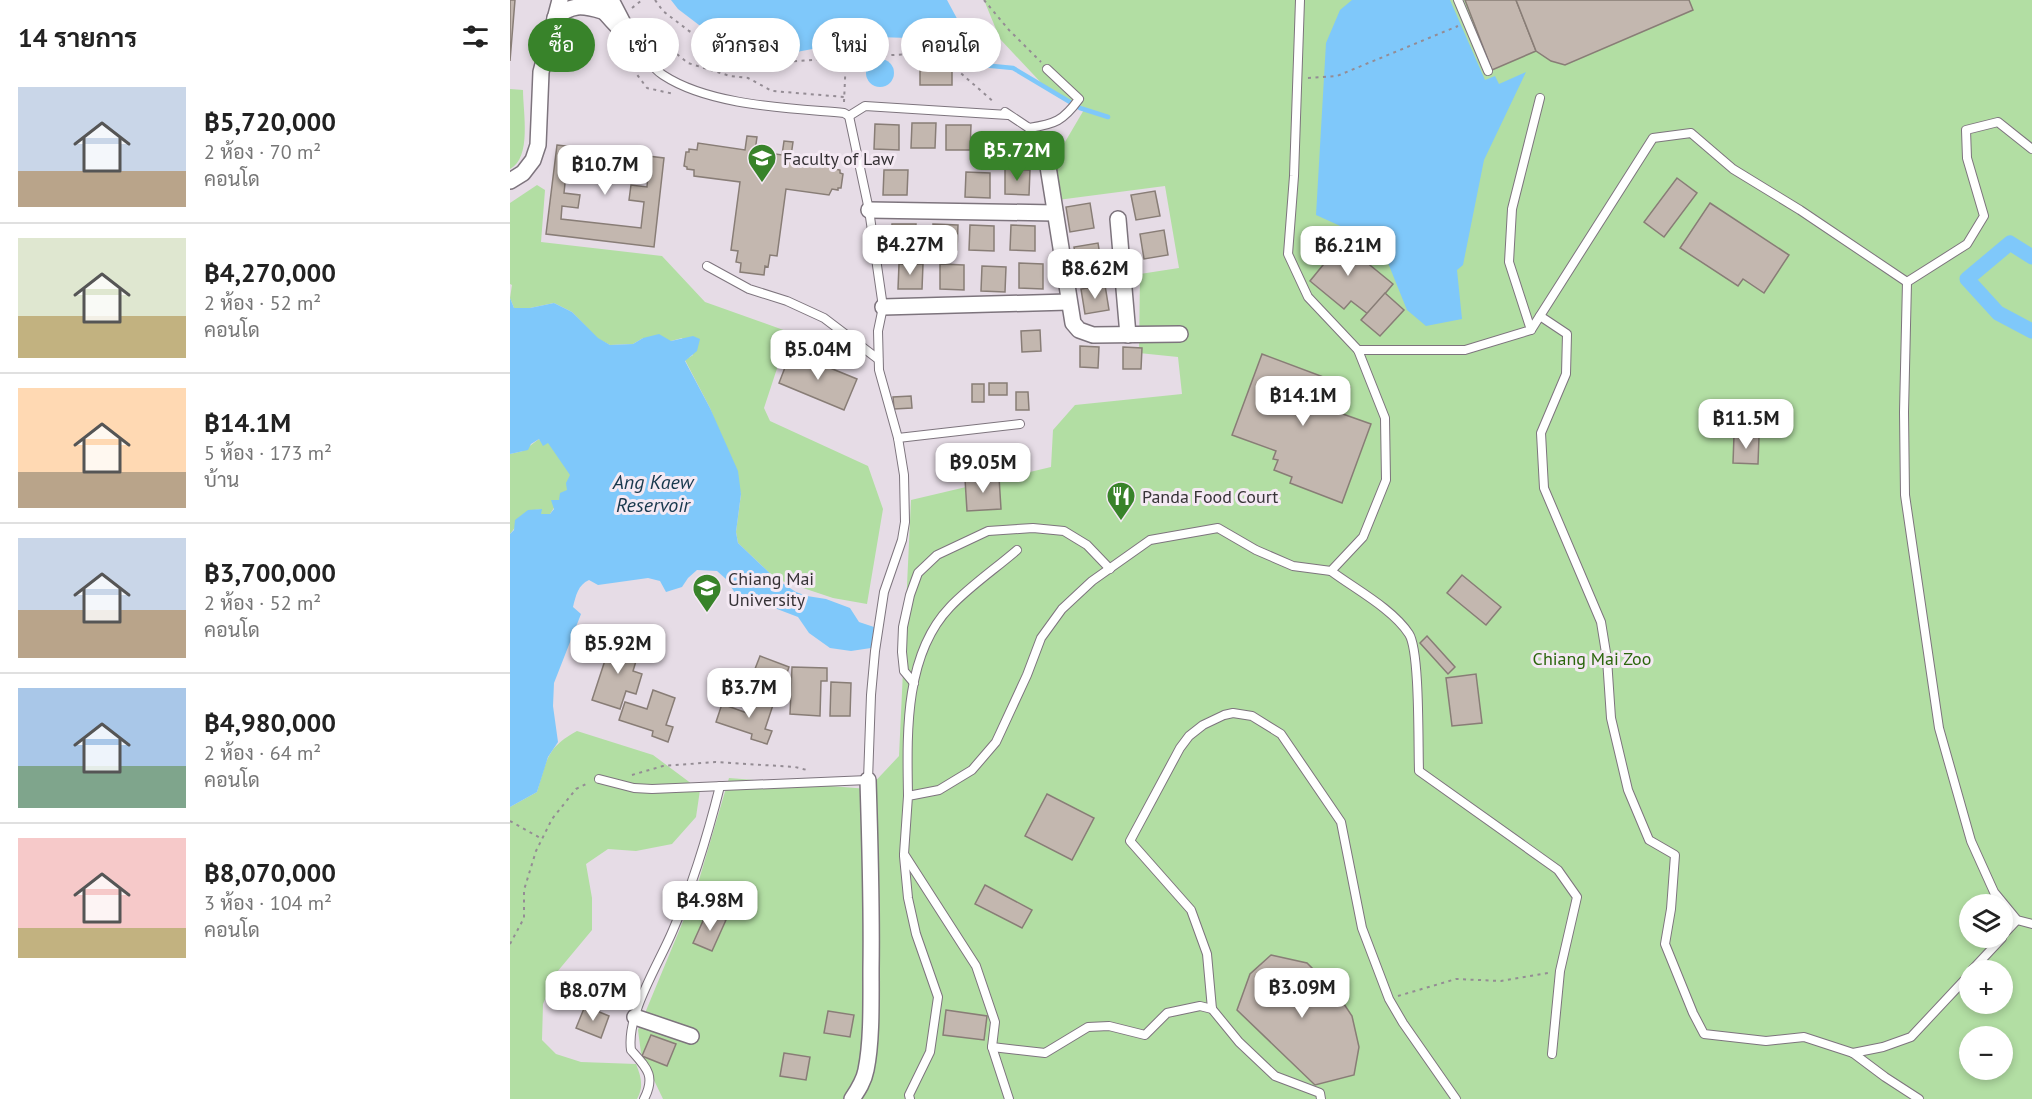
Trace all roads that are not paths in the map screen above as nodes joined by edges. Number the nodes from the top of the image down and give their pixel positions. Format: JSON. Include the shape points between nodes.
{"nodes":[{"id":1,"x":1300,"y":0,"type":"edge"},
{"id":2,"x":1458,"y":0,"type":"edge"},
{"id":3,"x":603,"y":4,"type":"edge"},
{"id":4,"x":559,"y":6,"type":"edge"},
{"id":5,"x":614,"y":18,"type":"edge"},
{"id":6,"x":1047,"y":69,"type":"road end"},
{"id":7,"x":1488,"y":71,"type":"dead end"},
{"id":8,"x":660,"y":72,"type":"edge"},
{"id":9,"x":1540,"y":98,"type":"dead end"},
{"id":10,"x":847,"y":115,"type":"junction"},
{"id":11,"x":1029,"y":128,"type":"junction"},
{"id":12,"x":2032,"y":149,"type":"edge"},
{"id":13,"x":1046,"y":154,"type":"joint"},
{"id":14,"x":510,"y":182,"type":"edge"},
{"id":15,"x":868,"y":210,"type":"junction"},
{"id":16,"x":1055,"y":213,"type":"junction"},
{"id":17,"x":1118,"y":219,"type":"dead end"},
{"id":18,"x":706,"y":266,"type":"dead end"},
{"id":19,"x":1907,"y":282,"type":"junction"},
{"id":20,"x":1068,"y":302,"type":"junction"},
{"id":21,"x":883,"y":307,"type":"junction"},
{"id":22,"x":1540,"y":316,"type":"junction"},
{"id":23,"x":1531,"y":330,"type":"junction"},
{"id":24,"x":1180,"y":334,"type":"dead end"},
{"id":25,"x":1128,"y":335,"type":"junction"},
{"id":26,"x":1358,"y":350,"type":"junction"},
{"id":27,"x":878,"y":359,"type":"junction"},
{"id":28,"x":1020,"y":424,"type":"dead end"},
{"id":29,"x":898,"y":438,"type":"junction"},
{"id":30,"x":1017,"y":550,"type":"dead end"},
{"id":31,"x":1110,"y":569,"type":"junction"},
{"id":32,"x":1330,"y":571,"type":"junction"},
{"id":33,"x":914,"y":683,"type":"junction"},
{"id":34,"x":599,"y":779,"type":"road end"},
{"id":35,"x":868,"y":780,"type":"junction"},
{"id":36,"x":720,"y":786,"type":"junction"},
{"id":37,"x":908,"y":796,"type":"junction"},
{"id":38,"x":904,"y":854,"type":"junction"},
{"id":39,"x":2017,"y":920,"type":"junction"},
{"id":40,"x":2032,"y":924,"type":"edge"},
{"id":41,"x":2013,"y":925,"type":"edge"},
{"id":42,"x":1992,"y":948,"type":"edge"},
{"id":43,"x":1982,"y":960,"type":"edge"},
{"id":44,"x":1959,"y":985,"type":"edge"},
{"id":45,"x":1212,"y":1009,"type":"junction"},
{"id":46,"x":635,"y":1017,"type":"junction"},
{"id":47,"x":691,"y":1036,"type":"dead end"},
{"id":48,"x":992,"y":1047,"type":"junction"},
{"id":49,"x":1853,"y":1053,"type":"junction"},
{"id":50,"x":1552,"y":1054,"type":"dead end"},
{"id":51,"x":644,"y":1099,"type":"edge"},
{"id":52,"x":852,"y":1099,"type":"edge"},
{"id":53,"x":910,"y":1099,"type":"edge"},
{"id":54,"x":1009,"y":1099,"type":"edge"},
{"id":55,"x":1321,"y":1099,"type":"edge"},
{"id":56,"x":1456,"y":1099,"type":"edge"},
{"id":57,"x":1919,"y":1099,"type":"edge"}],
"edges":[{"from":1,"to":26,"type":"lane","via":[[1288,255],[1308,297]]},
{"from":2,"to":7,"type":"lane"},
{"from":3,"to":4,"type":"street","via":[[562,12]]},
{"from":3,"to":5,"type":"street"},
{"from":4,"to":14,"type":"street","via":[[541,72],[534,160]]},
{"from":6,"to":11,"type":"lane","via":[[1079,99],[1067,115],[1049,125]]},
{"from":8,"to":10,"type":"lane","via":[[705,93],[738,101]]},
{"from":9,"to":23,"type":"lane","via":[[1512,209],[1509,262]]},
{"from":10,"to":11,"type":"lane","via":[[865,106],[1006,113]]},
{"from":10,"to":15,"type":"lane"},
{"from":11,"to":13,"type":"lane"},
{"from":12,"to":19,"type":"lane","via":[[1998,123],[1966,130],[1967,158],[1984,216],[1966,244]]},
{"from":13,"to":16,"type":"street"},
{"from":15,"to":16,"type":"street"},
{"from":15,"to":21,"type":"lane"},
{"from":16,"to":20,"type":"street"},
{"from":17,"to":25,"type":"street"},
{"from":18,"to":27,"type":"lane","via":[[749,289],[824,318]]},
{"from":19,"to":22,"type":"lane","via":[[1734,169],[1691,133],[1653,138]]},
{"from":19,"to":39,"type":"lane","via":[[1905,495],[1939,728],[1971,841],[1994,892]]},
{"from":20,"to":21,"type":"street"},
{"from":20,"to":25,"type":"street","via":[[1073,323],[1079,330],[1093,335]]},
{"from":21,"to":27,"type":"lane"},
{"from":22,"to":23,"type":"lane"},
{"from":22,"to":49,"type":"lane","via":[[1567,334],[1566,374],[1540,433],[1544,488],[1601,622],[1611,718],[1628,790],[1649,840],[1675,855],[1665,944],[1693,1013],[1704,1034],[1766,1041],[1804,1037]]},
{"from":23,"to":26,"type":"lane","via":[[1465,350]]},
{"from":24,"to":25,"type":"street"},
{"from":26,"to":32,"type":"lane","via":[[1384,418],[1386,480],[1363,537]]},
{"from":27,"to":29,"type":"lane"},
{"from":28,"to":29,"type":"lane"},
{"from":29,"to":35,"type":"lane","via":[[905,522],[879,620]]},
{"from":30,"to":33,"type":"lane","via":[[949,607],[928,637]]},
{"from":31,"to":32,"type":"lane","via":[[1150,540],[1218,528],[1293,566]]},
{"from":31,"to":33,"type":"lane","via":[[1087,545],[1064,531],[1033,528],[988,531],[937,555],[918,573],[903,627],[904,671]]},
{"from":31,"to":37,"type":"lane","via":[[1062,609],[1041,638],[996,742],[972,770],[939,790]]},
{"from":32,"to":50,"type":"lane","via":[[1395,617],[1410,636],[1415,662],[1419,771],[1558,870],[1577,897],[1560,971]]},
{"from":33,"to":37,"type":"lane","via":[[907,731]]},
{"from":34,"to":36,"type":"lane","via":[[634,788]]},
{"from":35,"to":36,"type":"lane"},
{"from":35,"to":52,"type":"street","via":[[872,907],[868,1058],[866,1072]]},
{"from":36,"to":46,"type":"lane","via":[[677,920]]},
{"from":37,"to":38,"type":"lane"},
{"from":38,"to":48,"type":"lane","via":[[976,966],[995,1022]]},
{"from":38,"to":53,"type":"lane","via":[[916,934],[938,997],[930,1052]]},
{"from":39,"to":40,"type":"lane"},
{"from":39,"to":41,"type":"lane"},
{"from":42,"to":43,"type":"lane"},
{"from":44,"to":49,"type":"lane","via":[[1911,1037]]},
{"from":45,"to":48,"type":"lane","via":[[1200,1006],[1167,1013],[1145,1035],[1109,1026],[1088,1027],[1045,1053]]},
{"from":45,"to":55,"type":"lane","via":[[1275,1076],[1320,1093]]},
{"from":45,"to":56,"type":"lane","via":[[1207,954],[1191,910],[1130,841],[1180,748],[1203,725],[1233,713],[1251,716],[1281,734],[1341,822],[1362,928],[1389,999]]},
{"from":46,"to":47,"type":"street"},
{"from":46,"to":51,"type":"lane","via":[[631,1050],[643,1063],[651,1081]]},
{"from":48,"to":54,"type":"lane"},
{"from":49,"to":57,"type":"lane"}]}
